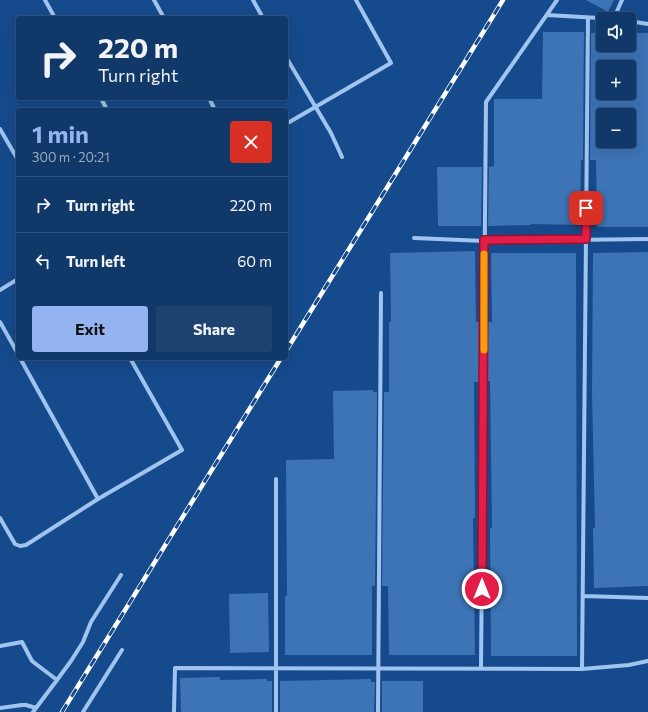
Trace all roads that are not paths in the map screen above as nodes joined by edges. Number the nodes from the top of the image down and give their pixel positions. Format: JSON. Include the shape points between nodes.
{"nodes":[{"id":1,"x":45,"y":0,"type":"edge"},
{"id":2,"x":154,"y":0,"type":"edge"},
{"id":3,"x":253,"y":0,"type":"edge"},
{"id":4,"x":356,"y":0,"type":"edge"},
{"id":5,"x":557,"y":0,"type":"edge"},
{"id":6,"x":622,"y":0,"type":"edge"},
{"id":7,"x":617,"y":12,"type":"edge"},
{"id":8,"x":547,"y":15,"type":"junction"},
{"id":9,"x":54,"y":16,"type":"edge"},
{"id":10,"x":163,"y":16,"type":"edge"},
{"id":11,"x":262,"y":16,"type":"edge"},
{"id":12,"x":588,"y":18,"type":"junction"},
{"id":13,"x":596,"y":18,"type":"edge"},
{"id":14,"x":636,"y":22,"type":"edge"},
{"id":15,"x":648,"y":24,"type":"edge"},
{"id":16,"x":288,"y":60,"type":"edge"},
{"id":17,"x":315,"y":107,"type":"junction"},
{"id":18,"x":288,"y":123,"type":"edge"},
{"id":19,"x":0,"y":129,"type":"edge"},
{"id":20,"x":16,"y":157,"type":"edge"},
{"id":21,"x":342,"y":157,"type":"dead end"},
{"id":22,"x":414,"y":238,"type":"dead end"},
{"id":23,"x":586,"y":239,"type":"junction"},
{"id":24,"x":648,"y":239,"type":"edge"},
{"id":25,"x":484,"y":240,"type":"junction"},
{"id":26,"x":16,"y":280,"type":"edge"},
{"id":27,"x":0,"y":290,"type":"edge"},
{"id":28,"x":381,"y":293,"type":"dead end"},
{"id":29,"x":0,"y":322,"type":"edge"},
{"id":30,"x":16,"y":350,"type":"edge"},
{"id":31,"x":21,"y":360,"type":"edge"},
{"id":32,"x":131,"y":360,"type":"edge"},
{"id":33,"x":276,"y":479,"type":"dead end"},
{"id":34,"x":98,"y":499,"type":"junction"},
{"id":35,"x":0,"y":518,"type":"edge"},
{"id":36,"x":121,"y":575,"type":"dead end"},
{"id":37,"x":584,"y":596,"type":"junction"},
{"id":38,"x":648,"y":598,"type":"edge"},
{"id":39,"x":0,"y":646,"type":"edge"},
{"id":40,"x":122,"y":650,"type":"dead end"},
{"id":41,"x":648,"y":661,"type":"edge"},
{"id":42,"x":482,"y":668,"type":"junction"},
{"id":43,"x":276,"y":669,"type":"junction"},
{"id":44,"x":379,"y":669,"type":"junction"},
{"id":45,"x":582,"y":669,"type":"junction"},
{"id":46,"x":57,"y":680,"type":"junction"},
{"id":47,"x":0,"y":708,"type":"edge"},
{"id":48,"x":34,"y":710,"type":"edge"},
{"id":49,"x":83,"y":712,"type":"edge"},
{"id":50,"x":174,"y":712,"type":"edge"},
{"id":51,"x":276,"y":712,"type":"edge"},
{"id":52,"x":378,"y":712,"type":"edge"}],
"edges":[{"from":1,"to":9,"type":"street"},
{"from":2,"to":10,"type":"street"},
{"from":3,"to":11,"type":"street"},
{"from":4,"to":17,"type":"street","via":[[391,63]]},
{"from":5,"to":8,"type":"street"},
{"from":6,"to":7,"type":"street"},
{"from":8,"to":12,"type":"street"},
{"from":8,"to":25,"type":"street","via":[[486,102]]},
{"from":12,"to":13,"type":"street"},
{"from":12,"to":23,"type":"street"},
{"from":14,"to":15,"type":"street"},
{"from":16,"to":17,"type":"street"},
{"from":17,"to":18,"type":"street"},
{"from":17,"to":21,"type":"street"},
{"from":19,"to":20,"type":"street"},
{"from":22,"to":25,"type":"street"},
{"from":23,"to":24,"type":"street"},
{"from":23,"to":25,"type":"street"},
{"from":23,"to":37,"type":"street"},
{"from":25,"to":42,"type":"street"},
{"from":26,"to":27,"type":"street"},
{"from":28,"to":44,"type":"street"},
{"from":29,"to":30,"type":"street"},
{"from":31,"to":34,"type":"street"},
{"from":32,"to":34,"type":"street","via":[[182,450]]},
{"from":33,"to":43,"type":"street"},
{"from":34,"to":35,"type":"street","via":[[26,545],[15,544]]},
{"from":36,"to":46,"type":"street","via":[[91,622],[83,642]]},
{"from":37,"to":38,"type":"street"},
{"from":37,"to":45,"type":"street"},
{"from":39,"to":46,"type":"street","via":[[22,642],[32,660]]},
{"from":40,"to":49,"type":"street"},
{"from":41,"to":45,"type":"street"},
{"from":42,"to":44,"type":"street"},
{"from":42,"to":45,"type":"street"},
{"from":43,"to":44,"type":"street"},
{"from":43,"to":50,"type":"street","via":[[175,668]]},
{"from":43,"to":51,"type":"street"},
{"from":44,"to":52,"type":"street"},
{"from":46,"to":48,"type":"street"},
{"from":47,"to":48,"type":"street","via":[[22,704]]}]}
